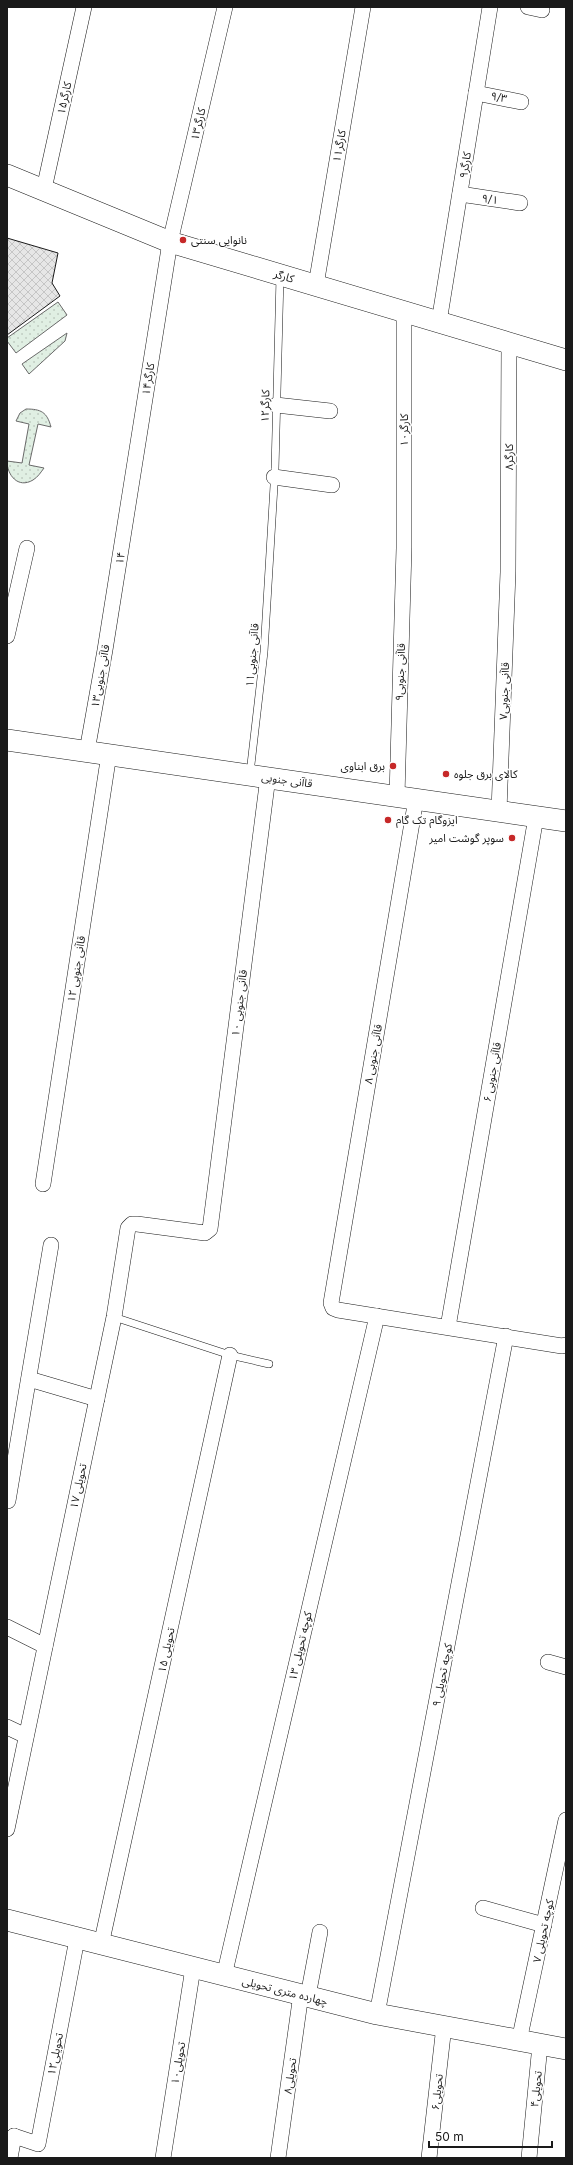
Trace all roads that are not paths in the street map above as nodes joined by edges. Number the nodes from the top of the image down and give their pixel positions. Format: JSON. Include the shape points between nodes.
{"nodes":[{"id":1,"x":84,"y":7,"type":"edge"},
{"id":2,"x":225,"y":7,"type":"edge"},
{"id":3,"x":363,"y":7,"type":"edge"},
{"id":4,"x":490,"y":7,"type":"edge"},
{"id":5,"x":476,"y":93,"type":"junction"},
{"id":6,"x":521,"y":102,"type":"dead end"},
{"id":7,"x":7,"y":175,"type":"edge"},
{"id":8,"x":44,"y":189,"type":"junction"},
{"id":9,"x":460,"y":194,"type":"junction"},
{"id":10,"x":520,"y":203,"type":"dead end"},
{"id":11,"x":170,"y":242,"type":"junction"},
{"id":12,"x":280,"y":274,"type":"junction"},
{"id":13,"x":316,"y":285,"type":"junction"},
{"id":14,"x":404,"y":312,"type":"junction"},
{"id":15,"x":439,"y":322,"type":"junction"},
{"id":16,"x":509,"y":343,"type":"junction"},
{"id":17,"x":566,"y":360,"type":"edge"},
{"id":18,"x":276,"y":405,"type":"junction"},
{"id":19,"x":330,"y":411,"type":"dead end"},
{"id":20,"x":274,"y":477,"type":"junction"},
{"id":21,"x":332,"y":485,"type":"dead end"},
{"id":22,"x":126,"y":516,"type":"joint"},
{"id":23,"x":271,"y":538,"type":"joint"},
{"id":24,"x":27,"y":548,"type":"dead end"},
{"id":25,"x":404,"y":548,"type":"joint"},
{"id":26,"x":508,"y":572,"type":"joint"},
{"id":27,"x":113,"y":600,"type":"joint"},
{"id":28,"x":7,"y":636,"type":"edge"},
{"id":29,"x":7,"y":740,"type":"edge"},
{"id":30,"x":87,"y":751,"type":"junction"},
{"id":31,"x":109,"y":754,"type":"junction"},
{"id":32,"x":259,"y":776,"type":"junction"},
{"id":33,"x":406,"y":798,"type":"junction"},
{"id":34,"x":499,"y":811,"type":"junction"},
{"id":35,"x":536,"y":817,"type":"junction"},
{"id":36,"x":566,"y":821,"type":"edge"},
{"id":37,"x":43,"y":1184,"type":"dead end"},
{"id":38,"x":210,"y":1229,"type":"joint"},
{"id":39,"x":51,"y":1245,"type":"dead end"},
{"id":40,"x":377,"y":1316,"type":"junction"},
{"id":41,"x":114,"y":1317,"type":"junction"},
{"id":42,"x":448,"y":1327,"type":"junction"},
{"id":43,"x":506,"y":1336,"type":"junction"},
{"id":44,"x":566,"y":1345,"type":"edge"},
{"id":45,"x":230,"y":1355,"type":"junction"},
{"id":46,"x":269,"y":1364,"type":"dead end"},
{"id":47,"x":29,"y":1379,"type":"junction"},
{"id":48,"x":97,"y":1399,"type":"junction"},
{"id":49,"x":8,"y":1501,"type":"edge"},
{"id":50,"x":7,"y":1627,"type":"edge"},
{"id":51,"x":45,"y":1646,"type":"junction"},
{"id":52,"x":548,"y":1662,"type":"dead end"},
{"id":53,"x":566,"y":1668,"type":"edge"},
{"id":54,"x":7,"y":1727,"type":"edge"},
{"id":55,"x":26,"y":1736,"type":"junction"},
{"id":56,"x":566,"y":1820,"type":"edge"},
{"id":57,"x":7,"y":1824,"type":"edge"},
{"id":58,"x":483,"y":1908,"type":"dead end"},
{"id":59,"x":7,"y":1920,"type":"edge"},
{"id":60,"x":544,"y":1925,"type":"junction"},
{"id":61,"x":320,"y":1932,"type":"dead end"},
{"id":62,"x":77,"y":1939,"type":"junction"},
{"id":63,"x":101,"y":1945,"type":"junction"},
{"id":64,"x":193,"y":1968,"type":"junction"},
{"id":65,"x":224,"y":1976,"type":"junction"},
{"id":66,"x":305,"y":1995,"type":"junction"},
{"id":67,"x":378,"y":2014,"type":"junction"},
{"id":68,"x":444,"y":2026,"type":"junction"},
{"id":69,"x":519,"y":2041,"type":"junction"},
{"id":70,"x":540,"y":2045,"type":"junction"},
{"id":71,"x":566,"y":2049,"type":"edge"},
{"id":72,"x":11,"y":2131,"type":"edge"},
{"id":73,"x":10,"y":2158,"type":"edge"},
{"id":74,"x":163,"y":2158,"type":"edge"},
{"id":75,"x":278,"y":2158,"type":"edge"},
{"id":76,"x":429,"y":2158,"type":"edge"},
{"id":77,"x":529,"y":2158,"type":"edge"}],
"edges":[{"from":1,"to":8,"type":"street","name":"کارگر۱۵"},
{"from":2,"to":11,"type":"street","name":"کارگر۱۳"},
{"from":3,"to":13,"type":"street","name":"کارگر۱۱"},
{"from":4,"to":5,"type":"street","name":"کارگر۹"},
{"from":5,"to":6,"type":"street","name":"۹/۳"},
{"from":5,"to":9,"type":"street","name":"کارگر۹"},
{"from":7,"to":8,"type":"street","name":"کارگر"},
{"from":8,"to":11,"type":"street","name":"کارگر"},
{"from":9,"to":10,"type":"street","name":"۹/۱"},
{"from":9,"to":15,"type":"street","name":"کارگر۹"},
{"from":11,"to":12,"type":"street","name":"کارگر"},
{"from":11,"to":22,"type":"street","name":"کارگر۱۴"},
{"from":12,"to":13,"type":"street","name":"کارگر"},
{"from":12,"to":18,"type":"lane","name":"کارگر۱۲"},
{"from":13,"to":14,"type":"street","name":"کارگر"},
{"from":14,"to":15,"type":"street","name":"کارگر"},
{"from":14,"to":25,"type":"street","name":"کارگر۱۰"},
{"from":15,"to":16,"type":"street","name":"کارگر"},
{"from":16,"to":17,"type":"street","name":"کارگر"},
{"from":16,"to":26,"type":"street","name":"کارگر۸"},
{"from":18,"to":19,"type":"street"},
{"from":18,"to":20,"type":"lane","name":"کارگر۱۲"},
{"from":20,"to":21,"type":"street"},
{"from":20,"to":23,"type":"lane","name":"کارگر۱۲"},
{"from":22,"to":27,"type":"street","name":"۱۴"},
{"from":23,"to":32,"type":"lane","name":"قاآنی جنوبی۱۱"},
{"from":24,"to":28,"type":"street"},
{"from":25,"to":33,"type":"street","name":"قاآنی جنوبی۹"},
{"from":26,"to":34,"type":"street","name":"قاآنی جنوبی۷"},
{"from":27,"to":30,"type":"street","name":"قاآنی جنوبی۱۳"},
{"from":29,"to":30,"type":"street","name":"قاآنی جنوبی"},
{"from":30,"to":31,"type":"street","name":"قاآنی جنوبی"},
{"from":31,"to":32,"type":"street","name":"قاآنی جنوبی"},
{"from":31,"to":37,"type":"street","name":"قاآنی جنوبی ۱۲"},
{"from":32,"to":33,"type":"street","name":"قاآنی جنوبی"},
{"from":32,"to":38,"type":"street","name":"قاآنی جنوبی ۱۰"},
{"from":33,"to":34,"type":"street","name":"قاآنی جنوبی"},
{"from":33,"to":40,"type":"street","name":"قاآنی جنوبی ۸","via":[[331,1303],[333,1308]]},
{"from":34,"to":35,"type":"street","name":"قاآنی جنوبی"},
{"from":35,"to":36,"type":"street","name":"قاآنی جنوبی"},
{"from":35,"to":42,"type":"street","name":"قاآنی جنوبی ۶"},
{"from":38,"to":41,"type":"street","name":"تحویلی ۱۷","via":[[205,1233],[132,1224],[128,1228]]},
{"from":39,"to":47,"type":"street"},
{"from":40,"to":42,"type":"street"},
{"from":40,"to":65,"type":"street","name":"کوچه تحویلی ۱۳"},
{"from":41,"to":45,"type":"lane"},
{"from":41,"to":48,"type":"street","name":"تحویلی ۱۷"},
{"from":42,"to":43,"type":"street"},
{"from":43,"to":44,"type":"street"},
{"from":43,"to":67,"type":"street","name":"کوچه تحویلی ۹"},
{"from":45,"to":46,"type":"lane"},
{"from":45,"to":63,"type":"street","name":"تحویلی ۱۵"},
{"from":47,"to":48,"type":"street"},
{"from":47,"to":49,"type":"street"},
{"from":48,"to":51,"type":"street","name":"تحویلی ۱۷"},
{"from":50,"to":51,"type":"street"},
{"from":51,"to":55,"type":"street","name":"تحویلی ۱۷"},
{"from":52,"to":53,"type":"street"},
{"from":54,"to":55,"type":"street"},
{"from":55,"to":57,"type":"street","name":"تحویلی ۱۷"},
{"from":56,"to":60,"type":"street","name":"کوچه تحویلی ۷"},
{"from":58,"to":60,"type":"street"},
{"from":59,"to":62,"type":"street","name":"چهارده متری تحویلی"},
{"from":60,"to":69,"type":"street","name":"کوچه تحویلی ۷"},
{"from":61,"to":66,"type":"street","name":"تحویلی۸"},
{"from":62,"to":63,"type":"street","name":"چهارده متری تحویلی"},
{"from":62,"to":72,"type":"street","name":"تحویلی۱۲","via":[[38,2144]]},
{"from":63,"to":64,"type":"street","name":"چهارده متری تحویلی"},
{"from":64,"to":65,"type":"street","name":"چهارده متری تحویلی"},
{"from":64,"to":74,"type":"street","name":"تحویلی۱۰"},
{"from":65,"to":66,"type":"street","name":"چهارده متری تحویلی"},
{"from":66,"to":67,"type":"street","name":"چهارده متری تحویلی"},
{"from":66,"to":75,"type":"street","name":"تحویلی۸"},
{"from":67,"to":68,"type":"street","name":"چهارده متری تحویلی"},
{"from":68,"to":69,"type":"street","name":"چهارده متری تحویلی"},
{"from":68,"to":76,"type":"street","name":"تحویلی۶"},
{"from":69,"to":70,"type":"street","name":"چهارده متری تحویلی"},
{"from":70,"to":71,"type":"street","name":"چهارده متری تحویلی"},
{"from":70,"to":77,"type":"street","name":"تحویلی۴"},
{"from":72,"to":73,"type":"street"}]}
